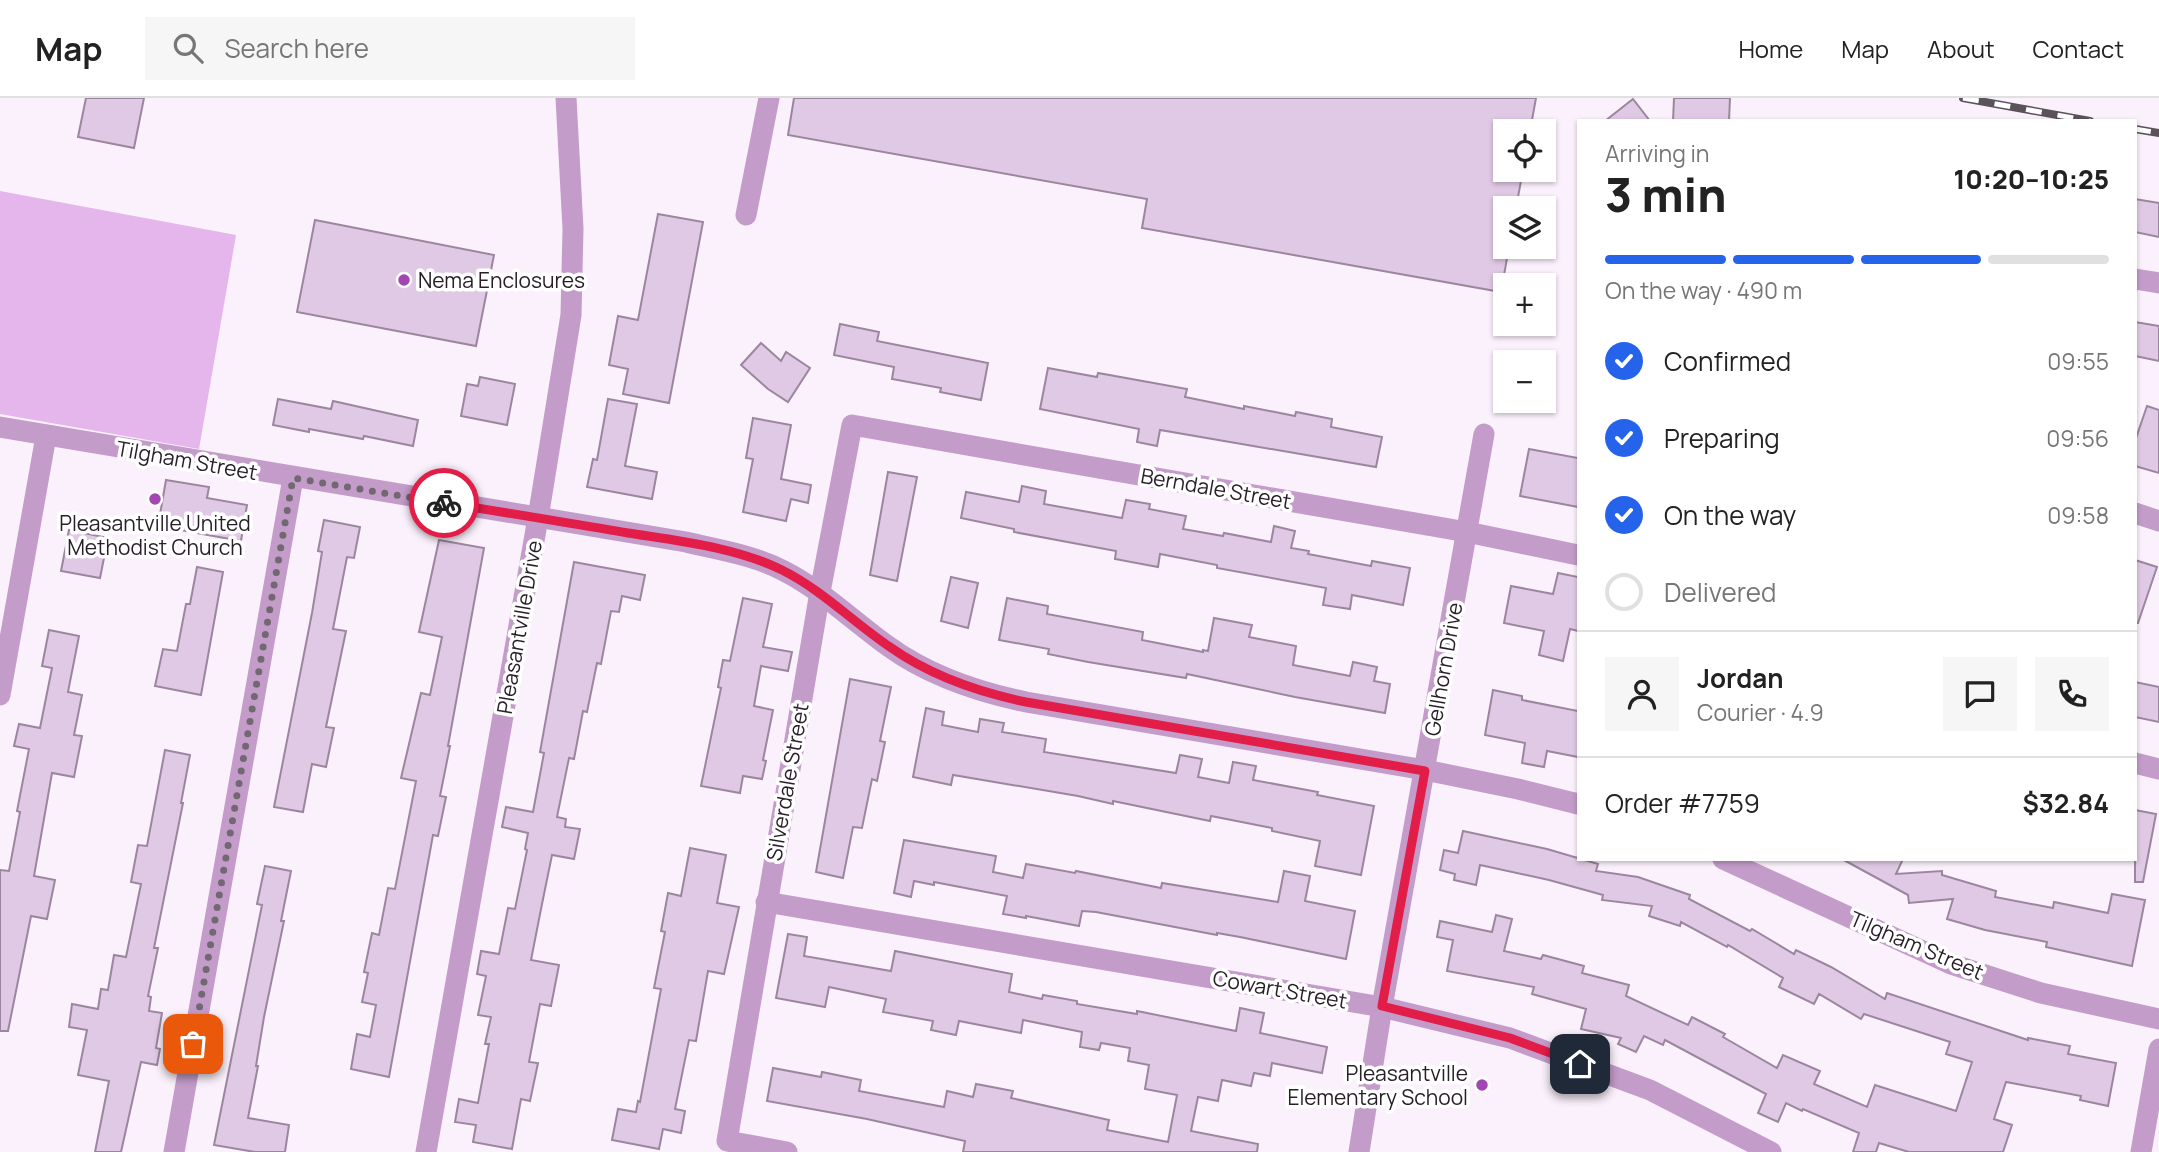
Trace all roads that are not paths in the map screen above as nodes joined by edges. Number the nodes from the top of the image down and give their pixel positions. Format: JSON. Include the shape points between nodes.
{"nodes":[{"id":1,"x":566,"y":98,"type":"edge"},
{"id":2,"x":769,"y":98,"type":"edge"},
{"id":3,"x":746,"y":215,"type":"dead end"},
{"id":4,"x":2137,"y":279,"type":"edge"},
{"id":5,"x":2159,"y":283,"type":"edge"},
{"id":6,"x":852,"y":425,"type":"joint"},
{"id":7,"x":0,"y":427,"type":"edge"},
{"id":8,"x":1484,"y":434,"type":"dead end"},
{"id":9,"x":46,"y":436,"type":"junction"},
{"id":10,"x":293,"y":478,"type":"junction"},
{"id":11,"x":2137,"y":514,"type":"edge"},
{"id":12,"x":538,"y":518,"type":"junction"},
{"id":13,"x":2159,"y":521,"type":"edge"},
{"id":14,"x":1467,"y":532,"type":"junction"},
{"id":15,"x":1577,"y":555,"type":"edge"},
{"id":16,"x":820,"y":592,"type":"junction"},
{"id":17,"x":0,"y":695,"type":"edge"},
{"id":18,"x":2137,"y":764,"type":"edge"},
{"id":19,"x":2159,"y":769,"type":"edge"},
{"id":20,"x":1425,"y":771,"type":"junction"},
{"id":21,"x":1577,"y":804,"type":"edge"},
{"id":22,"x":1728,"y":861,"type":"edge"},
{"id":23,"x":766,"y":902,"type":"junction"},
{"id":24,"x":1382,"y":1006,"type":"junction"},
{"id":25,"x":2159,"y":1019,"type":"edge"},
{"id":26,"x":2159,"y":1049,"type":"edge"},
{"id":27,"x":174,"y":1152,"type":"edge"},
{"id":28,"x":426,"y":1152,"type":"edge"},
{"id":29,"x":787,"y":1152,"type":"edge"},
{"id":30,"x":1359,"y":1152,"type":"edge"},
{"id":31,"x":1771,"y":1152,"type":"edge"},
{"id":32,"x":2141,"y":1152,"type":"edge"}],
"edges":[{"from":1,"to":12,"type":"street","name":"Pleasantville Drive","via":[[573,229],[571,315]]},
{"from":2,"to":3,"type":"street"},
{"from":4,"to":5,"type":"street"},
{"from":6,"to":14,"type":"street","name":"Berndale Street"},
{"from":6,"to":16,"type":"street","name":"Silverdale Street"},
{"from":7,"to":9,"type":"street","name":"Tilgham Street"},
{"from":8,"to":14,"type":"street","name":"Gellhorn Drive"},
{"from":9,"to":10,"type":"street","name":"Tilgham Street"},
{"from":9,"to":17,"type":"street"},
{"from":10,"to":12,"type":"street","name":"Tilgham Street"},
{"from":10,"to":27,"type":"street"},
{"from":11,"to":13,"type":"street"},
{"from":12,"to":16,"type":"street","name":"Tilgham Street","via":[[742,555],[782,570]]},
{"from":12,"to":28,"type":"street","name":"Pleasantville Drive"},
{"from":14,"to":15,"type":"street","name":"Berndale Street"},
{"from":14,"to":20,"type":"street","name":"Gellhorn Drive"},
{"from":16,"to":20,"type":"street","name":"Tilgham Street","via":[[890,648],[985,693]]},
{"from":16,"to":23,"type":"street","name":"Silverdale Street"},
{"from":18,"to":19,"type":"street"},
{"from":20,"to":21,"type":"street","name":"Tilgham Street"},
{"from":20,"to":24,"type":"street","name":"Gellhorn Drive"},
{"from":22,"to":25,"type":"street","name":"Tilgham Street","via":[[1951,964],[2041,993]]},
{"from":23,"to":24,"type":"street","name":"Cowart Street"},
{"from":23,"to":29,"type":"street","name":"Silverdale Street","via":[[727,1141]]},
{"from":24,"to":30,"type":"street","name":"Gellhorn Drive"},
{"from":24,"to":31,"type":"street","name":"Cowart Street","via":[[1510,1038],[1650,1090]]},
{"from":26,"to":32,"type":"street"}]}
